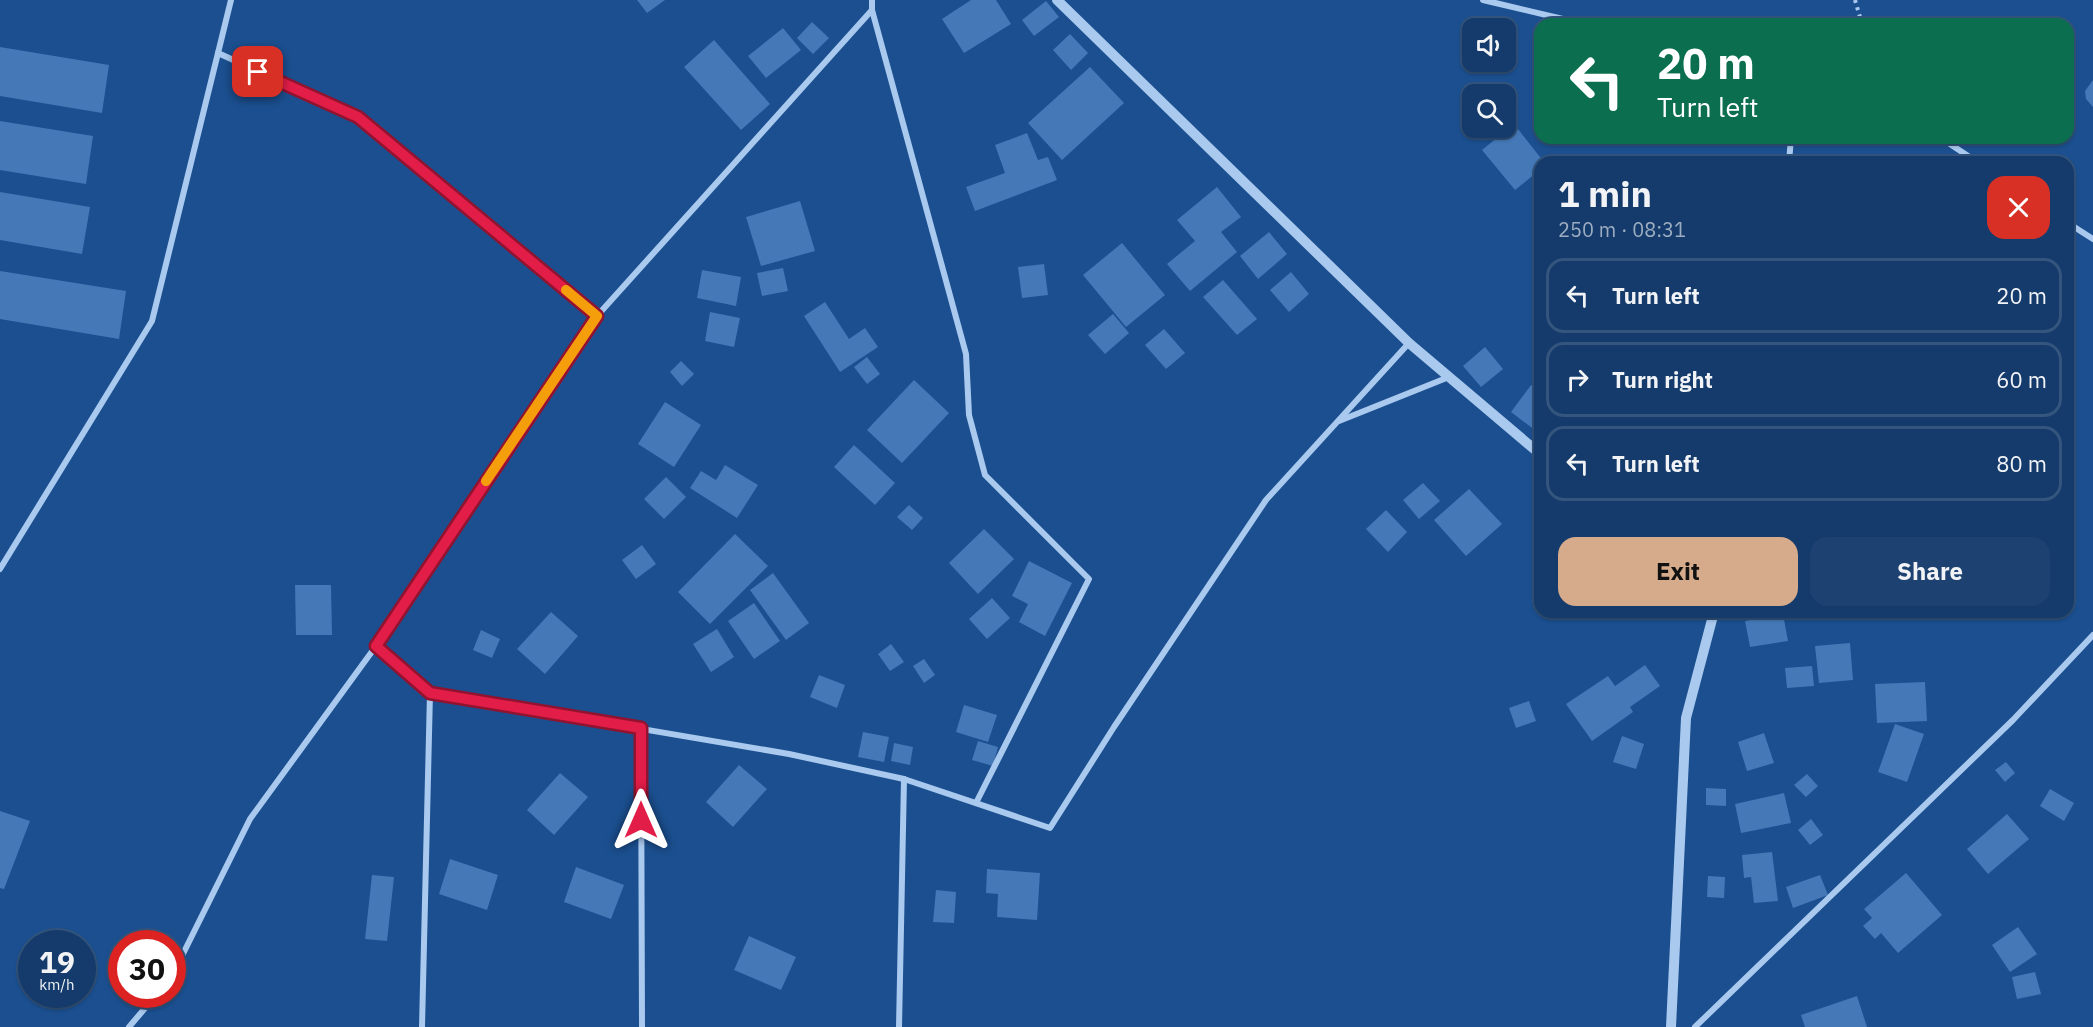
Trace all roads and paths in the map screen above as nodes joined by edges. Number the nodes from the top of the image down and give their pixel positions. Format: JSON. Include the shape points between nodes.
{"nodes":[{"id":1,"x":231,"y":0,"type":"edge"},
{"id":2,"x":872,"y":0,"type":"edge"},
{"id":3,"x":1057,"y":0,"type":"edge"},
{"id":4,"x":1483,"y":0,"type":"edge"},
{"id":5,"x":1855,"y":0,"type":"edge"},
{"id":6,"x":872,"y":10,"type":"junction"},
{"id":7,"x":1559,"y":18,"type":"edge"},
{"id":8,"x":1860,"y":18,"type":"edge"},
{"id":9,"x":218,"y":53,"type":"junction"},
{"id":10,"x":1950,"y":144,"type":"edge"},
{"id":11,"x":1968,"y":156,"type":"edge"},
{"id":12,"x":2074,"y":227,"type":"edge"},
{"id":13,"x":2093,"y":239,"type":"edge"},
{"id":14,"x":597,"y":316,"type":"junction"},
{"id":15,"x":1409,"y":343,"type":"junction"},
{"id":16,"x":1450,"y":376,"type":"junction"},
{"id":17,"x":1337,"y":422,"type":"junction"},
{"id":18,"x":1534,"y":449,"type":"edge"},
{"id":19,"x":0,"y":569,"type":"edge"},
{"id":20,"x":1712,"y":618,"type":"edge"},
{"id":21,"x":2093,"y":635,"type":"edge"},
{"id":22,"x":376,"y":646,"type":"junction"},
{"id":23,"x":430,"y":693,"type":"junction"},
{"id":24,"x":641,"y":728,"type":"junction"},
{"id":25,"x":904,"y":779,"type":"junction"},
{"id":26,"x":976,"y":803,"type":"junction"},
{"id":27,"x":186,"y":948,"type":"edge"},
{"id":28,"x":145,"y":1008,"type":"edge"},
{"id":29,"x":129,"y":1027,"type":"edge"},
{"id":30,"x":422,"y":1027,"type":"edge"},
{"id":31,"x":642,"y":1027,"type":"edge"},
{"id":32,"x":899,"y":1027,"type":"edge"},
{"id":33,"x":1671,"y":1027,"type":"edge"},
{"id":34,"x":1695,"y":1027,"type":"edge"}],
"edges":[{"from":1,"to":9,"type":"street"},
{"from":2,"to":6,"type":"street"},
{"from":3,"to":15,"type":"street"},
{"from":4,"to":7,"type":"street"},
{"from":5,"to":8,"type":"path"},
{"from":6,"to":14,"type":"street"},
{"from":6,"to":26,"type":"street","via":[[966,354],[969,415],[985,475],[1089,579]]},
{"from":9,"to":14,"type":"street","via":[[358,117]]},
{"from":9,"to":19,"type":"street","via":[[152,321]]},
{"from":10,"to":11,"type":"street"},
{"from":12,"to":13,"type":"street"},
{"from":14,"to":22,"type":"street"},
{"from":15,"to":16,"type":"street"},
{"from":15,"to":17,"type":"street"},
{"from":16,"to":17,"type":"street"},
{"from":16,"to":18,"type":"street"},
{"from":17,"to":26,"type":"street","via":[[1266,500],[1050,828]]},
{"from":20,"to":33,"type":"street","via":[[1686,718]]},
{"from":21,"to":34,"type":"street","via":[[2013,720]]},
{"from":22,"to":23,"type":"street"},
{"from":22,"to":27,"type":"street","via":[[250,819]]},
{"from":23,"to":24,"type":"street"},
{"from":23,"to":30,"type":"street"},
{"from":24,"to":25,"type":"street"},
{"from":24,"to":31,"type":"street"},
{"from":25,"to":26,"type":"street"},
{"from":25,"to":32,"type":"street"},
{"from":28,"to":29,"type":"street"}]}
